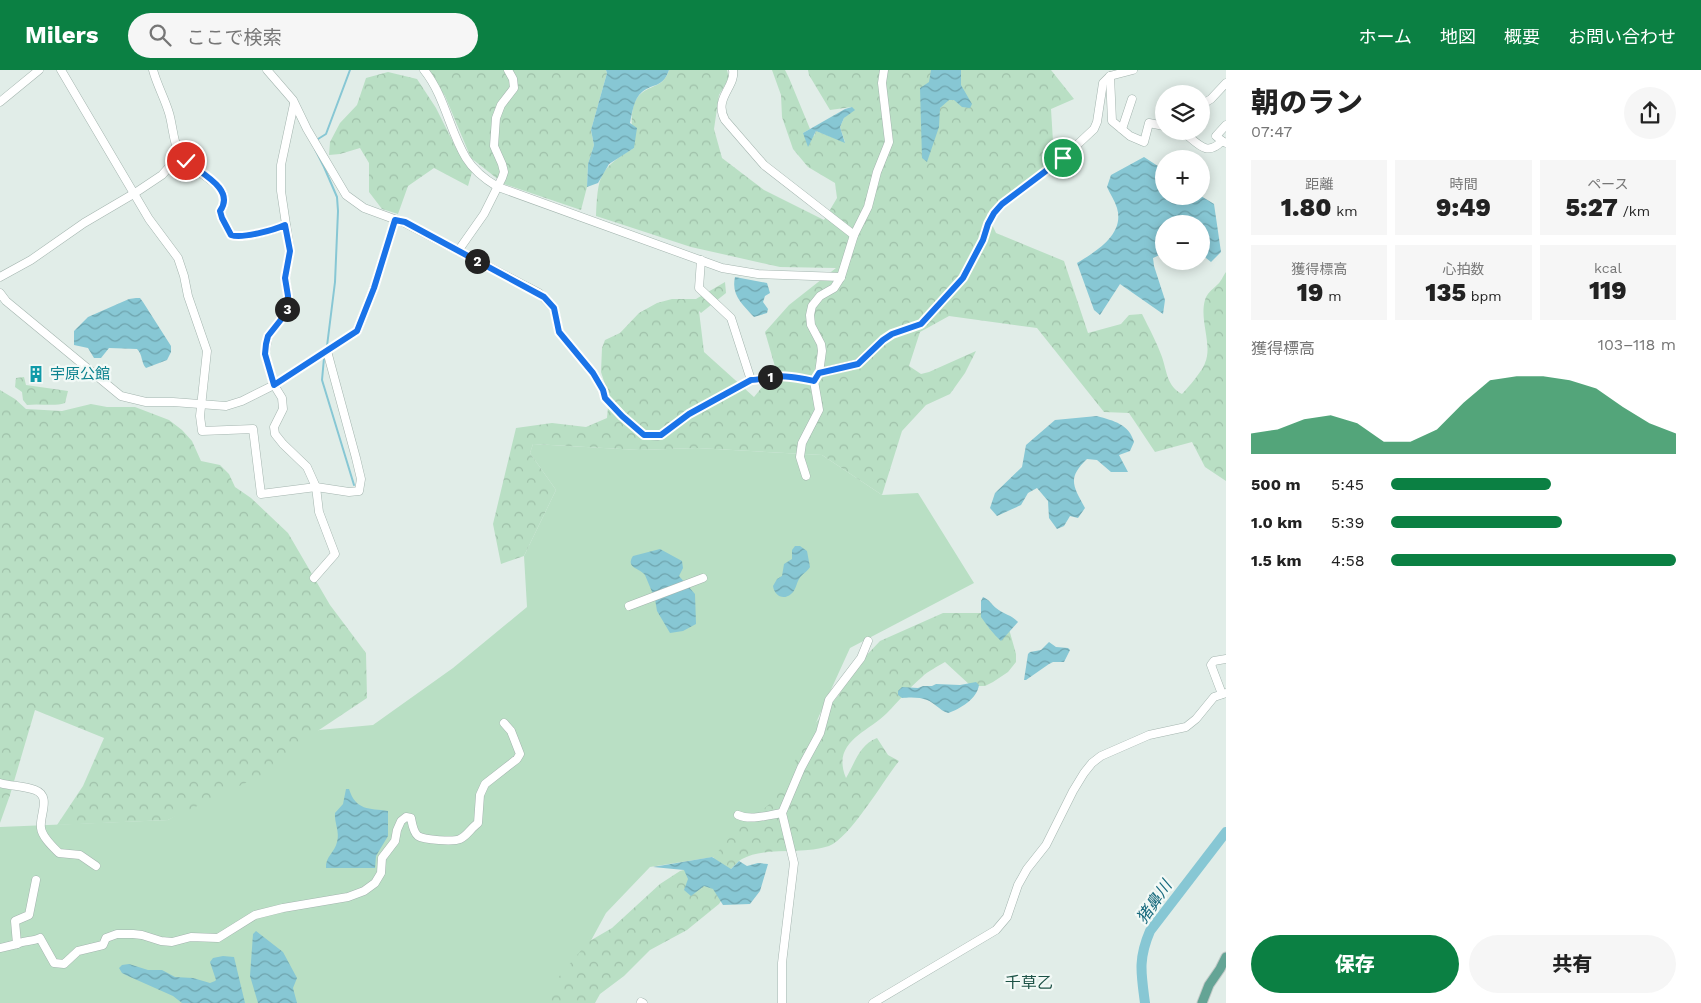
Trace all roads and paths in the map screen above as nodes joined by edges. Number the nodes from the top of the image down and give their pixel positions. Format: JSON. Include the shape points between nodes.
{"nodes":[{"id":1,"x":39,"y":70,"type":"edge"},
{"id":2,"x":61,"y":70,"type":"edge"},
{"id":3,"x":152,"y":70,"type":"edge"},
{"id":4,"x":267,"y":70,"type":"edge"},
{"id":5,"x":424,"y":70,"type":"edge"},
{"id":6,"x":508,"y":70,"type":"edge"},
{"id":7,"x":733,"y":70,"type":"edge"},
{"id":8,"x":884,"y":70,"type":"edge"},
{"id":9,"x":1133,"y":70,"type":"edge"},
{"id":10,"x":1110,"y":76,"type":"junction"},
{"id":11,"x":1226,"y":83,"type":"edge"},
{"id":12,"x":1132,"y":99,"type":"dead end"},
{"id":13,"x":1210,"y":100,"type":"edge"},
{"id":14,"x":0,"y":102,"type":"edge"},
{"id":15,"x":294,"y":104,"type":"junction"},
{"id":16,"x":1155,"y":124,"type":"edge"},
{"id":17,"x":1226,"y":125,"type":"edge"},
{"id":18,"x":1122,"y":129,"type":"junction"},
{"id":19,"x":1194,"y":140,"type":"edge"},
{"id":20,"x":1224,"y":142,"type":"edge"},
{"id":21,"x":180,"y":155,"type":"junction"},
{"id":22,"x":498,"y":187,"type":"junction"},
{"id":23,"x":135,"y":193,"type":"junction"},
{"id":24,"x":395,"y":220,"type":"junction"},
{"id":25,"x":285,"y":225,"type":"junction"},
{"id":26,"x":854,"y":235,"type":"junction"},
{"id":27,"x":458,"y":251,"type":"junction"},
{"id":28,"x":701,"y":260,"type":"junction"},
{"id":29,"x":0,"y":277,"type":"edge"},
{"id":30,"x":841,"y":277,"type":"junction"},
{"id":31,"x":0,"y":293,"type":"edge"},
{"id":32,"x":327,"y":351,"type":"junction"},
{"id":33,"x":819,"y":373,"type":"junction"},
{"id":34,"x":751,"y":380,"type":"junction"},
{"id":35,"x":814,"y":381,"type":"junction"},
{"id":36,"x":274,"y":385,"type":"junction"},
{"id":37,"x":202,"y":404,"type":"junction"},
{"id":38,"x":806,"y":476,"type":"dead end"},
{"id":39,"x":316,"y":488,"type":"junction"},
{"id":40,"x":314,"y":578,"type":"dead end"},
{"id":41,"x":703,"y":578,"type":"dead end"},
{"id":42,"x":629,"y":606,"type":"dead end"},
{"id":43,"x":868,"y":641,"type":"dead end"},
{"id":44,"x":1226,"y":659,"type":"edge"},
{"id":45,"x":1224,"y":694,"type":"edge"},
{"id":46,"x":504,"y":723,"type":"dead end"},
{"id":47,"x":0,"y":783,"type":"edge"},
{"id":48,"x":782,"y":813,"type":"junction"},
{"id":49,"x":738,"y":815,"type":"dead end"},
{"id":50,"x":96,"y":866,"type":"dead end"},
{"id":51,"x":36,"y":880,"type":"dead end"},
{"id":52,"x":17,"y":944,"type":"junction"},
{"id":53,"x":0,"y":948,"type":"edge"},
{"id":54,"x":1226,"y":957,"type":"edge"},
{"id":55,"x":782,"y":1003,"type":"edge"},
{"id":56,"x":873,"y":1003,"type":"edge"},
{"id":57,"x":1202,"y":1003,"type":"edge"}],
"edges":[{"from":1,"to":14,"type":"street"},
{"from":2,"to":23,"type":"street"},
{"from":3,"to":21,"type":"street","via":[[169,113]]},
{"from":4,"to":15,"type":"street"},
{"from":5,"to":22,"type":"street","via":[[436,88],[466,159]]},
{"from":6,"to":22,"type":"street","via":[[514,88],[500,105],[496,118],[494,146],[504,172]]},
{"from":7,"to":26,"type":"street","via":[[734,76],[722,102],[723,116],[764,165]]},
{"from":8,"to":26,"type":"street","via":[[882,93],[888,142],[868,207]]},
{"from":9,"to":10,"type":"street"},
{"from":10,"to":18,"type":"street","via":[[1112,122]]},
{"from":10,"to":33,"type":"street","via":[[1103,83],[1094,129],[1063,158],[1002,204],[991,218],[963,278],[921,324],[892,334],[858,364]]},
{"from":11,"to":13,"type":"street"},
{"from":12,"to":18,"type":"street"},
{"from":15,"to":24,"type":"street","via":[[346,195],[364,208]]},
{"from":15,"to":25,"type":"street","via":[[281,165]]},
{"from":16,"to":18,"type":"street","via":[[1149,123],[1144,142]]},
{"from":17,"to":20,"type":"street","via":[[1216,136]]},
{"from":19,"to":20,"type":"street","via":[[1210,150]]},
{"from":21,"to":23,"type":"street","via":[[162,175]]},
{"from":21,"to":25,"type":"street","via":[[218,184],[224,195],[220,211],[231,235],[247,235]]},
{"from":22,"to":27,"type":"street"},
{"from":22,"to":28,"type":"street"},
{"from":23,"to":29,"type":"street"},
{"from":23,"to":37,"type":"street","via":[[149,219],[178,258],[184,276],[207,352]]},
{"from":24,"to":27,"type":"street","via":[[405,222]]},
{"from":24,"to":32,"type":"street","via":[[357,331]]},
{"from":25,"to":36,"type":"street","via":[[290,251],[285,278],[287,312],[268,336],[265,354]]},
{"from":26,"to":30,"type":"street"},
{"from":27,"to":34,"type":"street","via":[[544,297],[554,308],[559,332],[593,373],[605,398],[644,435],[661,435],[689,414]]},
{"from":28,"to":30,"type":"street","via":[[722,268],[758,274]]},
{"from":28,"to":34,"type":"street","via":[[699,288],[731,318]]},
{"from":30,"to":33,"type":"street","via":[[834,288],[815,302],[810,315],[821,344]]},
{"from":31,"to":37,"type":"street","via":[[121,396],[146,402]]},
{"from":32,"to":36,"type":"street"},
{"from":32,"to":39,"type":"street","via":[[361,480],[359,491]]},
{"from":33,"to":35,"type":"street"},
{"from":34,"to":35,"type":"street","via":[[789,376]]},
{"from":35,"to":38,"type":"street","via":[[819,410],[802,443],[800,457]]},
{"from":36,"to":37,"type":"street","via":[[226,406]]},
{"from":36,"to":39,"type":"street","via":[[282,398],[283,409],[274,427],[275,434],[307,467]]},
{"from":37,"to":39,"type":"street","via":[[202,430],[253,429],[261,494]]},
{"from":39,"to":40,"type":"street","via":[[319,512],[335,554]]},
{"from":41,"to":42,"type":"street"},
{"from":43,"to":48,"type":"street","via":[[861,658],[830,700],[820,733]]},
{"from":44,"to":45,"type":"street","via":[[1214,661],[1211,665]]},
{"from":45,"to":56,"type":"street","via":[[1214,697],[1186,727],[1149,735],[1101,756],[1084,773],[1073,791],[1046,845],[1018,885],[1007,917],[996,930]]},
{"from":46,"to":52,"type":"street","via":[[511,731],[520,754],[485,784],[480,796],[478,824],[459,840],[452,841],[417,836],[411,818],[406,817],[401,821],[395,841],[382,858],[381,873],[375,883],[364,891],[255,915],[218,938],[191,936],[172,942],[142,935],[117,934],[106,938],[103,945],[78,951],[64,964],[54,963],[40,938]]},
{"from":47,"to":50,"type":"street","via":[[39,792],[43,797],[41,829],[44,835],[59,854],[80,855]]},
{"from":48,"to":49,"type":"street","via":[[754,818]]},
{"from":48,"to":55,"type":"street","via":[[794,863],[782,963]]},
{"from":51,"to":52,"type":"street","via":[[29,915],[15,921]]},
{"from":52,"to":53,"type":"street"},
{"from":54,"to":57,"type":"main road"}]}
